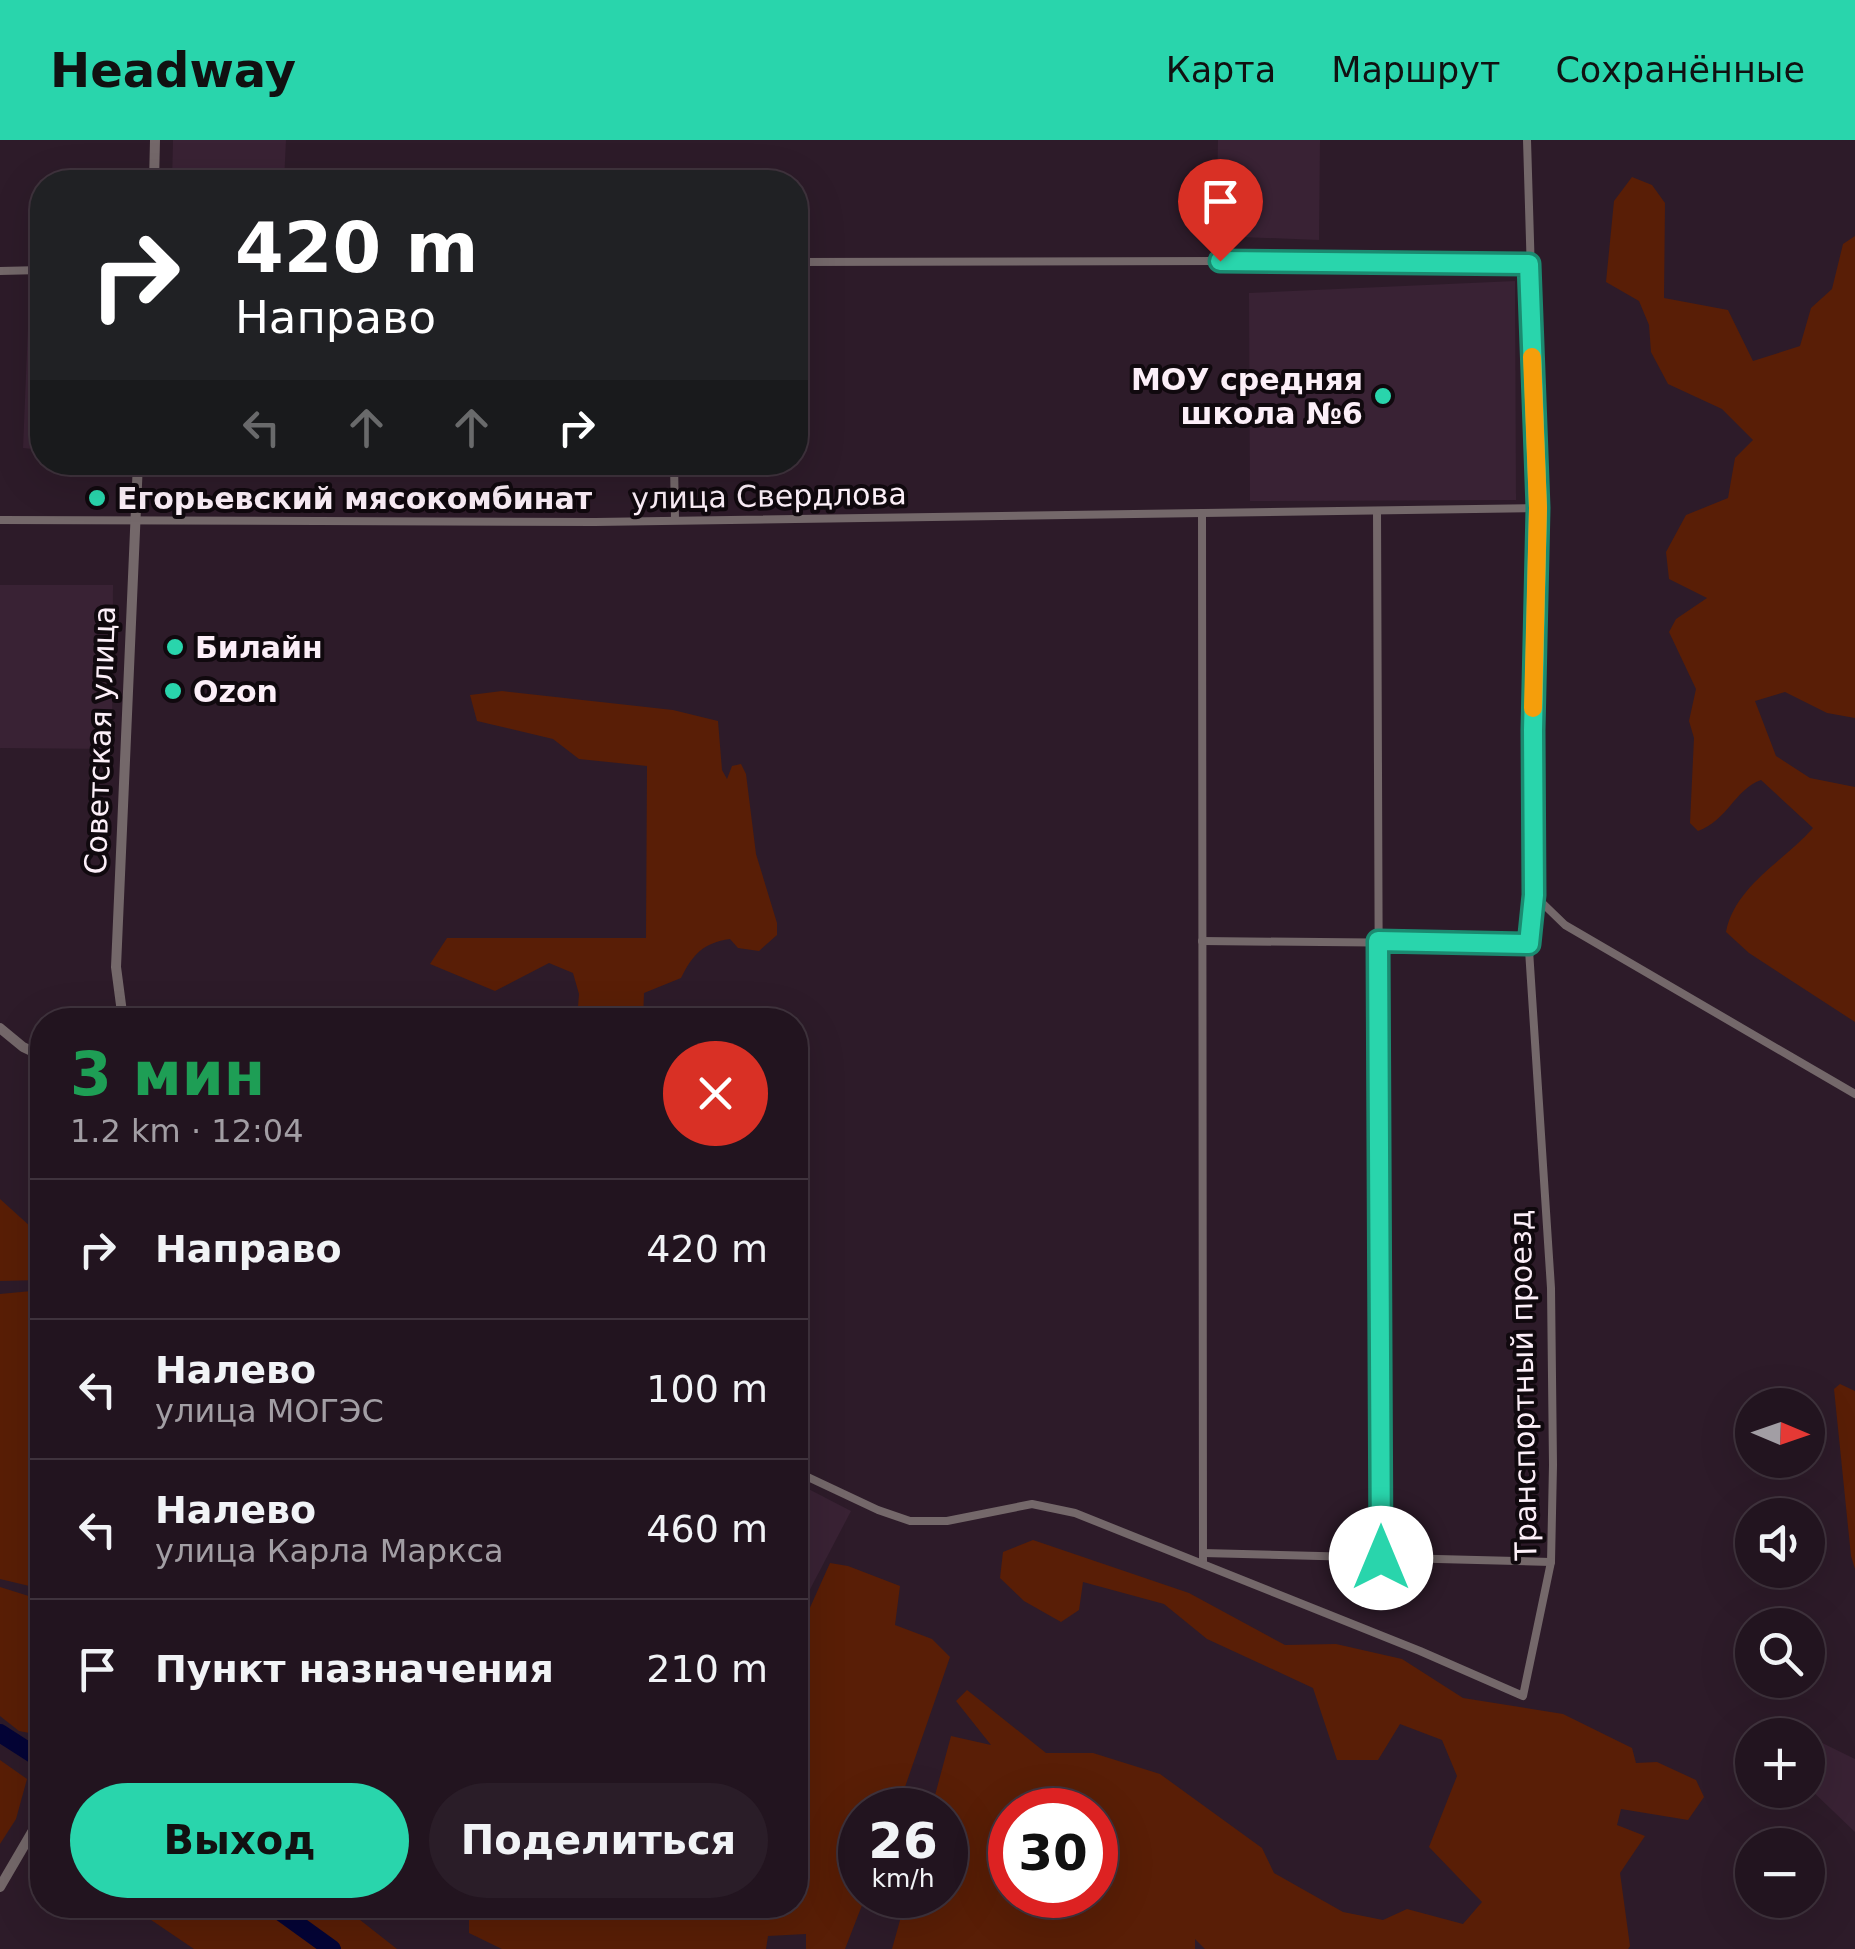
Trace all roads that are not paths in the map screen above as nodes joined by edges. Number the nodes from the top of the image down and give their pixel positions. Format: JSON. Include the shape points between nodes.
{"nodes":[{"id":1,"x":155,"y":140,"type":"edge"},
{"id":2,"x":1527,"y":140,"type":"edge"},
{"id":3,"x":154,"y":170,"type":"edge"},
{"id":4,"x":808,"y":262,"type":"edge"},
{"id":5,"x":1529,"y":264,"type":"junction"},
{"id":6,"x":0,"y":270,"type":"edge"},
{"id":7,"x":30,"y":270,"type":"edge"},
{"id":8,"x":137,"y":475,"type":"edge"},
{"id":9,"x":674,"y":475,"type":"edge"},
{"id":10,"x":1538,"y":508,"type":"junction"},
{"id":11,"x":1376,"y":510,"type":"junction"},
{"id":12,"x":1202,"y":513,"type":"junction"},
{"id":13,"x":134,"y":519,"type":"junction"},
{"id":14,"x":0,"y":520,"type":"edge"},
{"id":15,"x":675,"y":520,"type":"junction"},
{"id":16,"x":1534,"y":895,"type":"junction"},
{"id":17,"x":1202,"y":941,"type":"junction"},
{"id":18,"x":1378,"y":941,"type":"junction"},
{"id":19,"x":1529,"y":944,"type":"junction"},
{"id":20,"x":121,"y":1008,"type":"edge"},
{"id":21,"x":0,"y":1028,"type":"edge"},
{"id":22,"x":30,"y":1050,"type":"edge"},
{"id":23,"x":1855,"y":1094,"type":"edge"},
{"id":24,"x":808,"y":1477,"type":"edge"},
{"id":25,"x":1202,"y":1553,"type":"junction"},
{"id":26,"x":1381,"y":1558,"type":"junction"},
{"id":27,"x":1551,"y":1562,"type":"junction"},
{"id":28,"x":1203,"y":1563,"type":"junction"},
{"id":29,"x":30,"y":1836,"type":"edge"},
{"id":30,"x":0,"y":1887,"type":"edge"}],
"edges":[{"from":1,"to":3,"type":"street"},
{"from":2,"to":5,"type":"street","name":"Транспортный проезд"},
{"from":4,"to":5,"type":"street"},
{"from":5,"to":10,"type":"street","name":"Транспортный проезд"},
{"from":6,"to":7,"type":"street"},
{"from":8,"to":13,"type":"street","name":"Советская улица"},
{"from":9,"to":15,"type":"street"},
{"from":10,"to":11,"type":"street","name":"улица Свердлова"},
{"from":10,"to":16,"type":"street","name":"Транспортный проезд"},
{"from":11,"to":12,"type":"street","name":"улица Свердлова"},
{"from":11,"to":18,"type":"street"},
{"from":12,"to":15,"type":"street","name":"улица Свердлова"},
{"from":12,"to":17,"type":"street"},
{"from":13,"to":14,"type":"street","name":"улица Свердлова"},
{"from":13,"to":15,"type":"street","name":"улица Свердлова"},
{"from":13,"to":20,"type":"street","name":"Советская улица","via":[[116,968]]},
{"from":16,"to":19,"type":"street","name":"Транспортный проезд"},
{"from":16,"to":23,"type":"street","via":[[1565,925]]},
{"from":17,"to":18,"type":"street"},
{"from":17,"to":25,"type":"street"},
{"from":18,"to":19,"type":"street"},
{"from":18,"to":26,"type":"street"},
{"from":19,"to":27,"type":"street","name":"Транспортный проезд","via":[[1551,1288]]},
{"from":21,"to":22,"type":"street"},
{"from":24,"to":28,"type":"street","name":"Транспортный проезд","via":[[910,1521],[947,1521],[1032,1504],[1075,1513]]},
{"from":25,"to":26,"type":"street"},
{"from":25,"to":28,"type":"street"},
{"from":26,"to":27,"type":"street"},
{"from":27,"to":28,"type":"street","name":"Транспортный проезд","via":[[1523,1696]]},
{"from":29,"to":30,"type":"street"}]}
